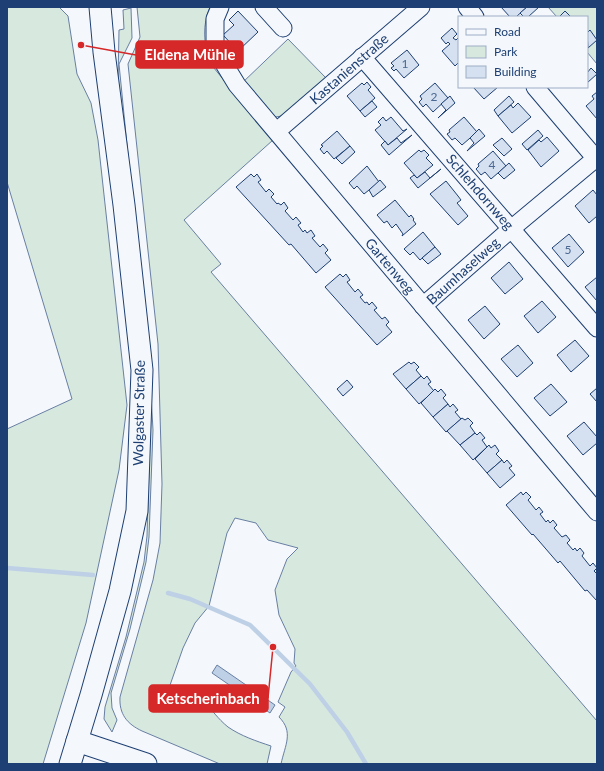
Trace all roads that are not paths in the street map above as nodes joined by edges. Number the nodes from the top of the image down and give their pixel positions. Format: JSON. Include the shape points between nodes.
{"nodes":[{"id":1,"x":100,"y":7,"type":"edge"},
{"id":2,"x":220,"y":7,"type":"edge"},
{"id":3,"x":264,"y":7,"type":"edge"},
{"id":4,"x":421,"y":7,"type":"edge"},
{"id":5,"x":467,"y":7,"type":"edge"},
{"id":6,"x":474,"y":16,"type":"edge"},
{"id":7,"x":283,"y":28,"type":"dead end"},
{"id":8,"x":362,"y":57,"type":"junction"},
{"id":9,"x":536,"y":88,"type":"edge"},
{"id":10,"x":277,"y":131,"type":"junction"},
{"id":11,"x":596,"y":160,"type":"edge"},
{"id":12,"x":511,"y":229,"type":"junction"},
{"id":13,"x":423,"y":306,"type":"junction"},
{"id":14,"x":597,"y":328,"type":"edge"},
{"id":15,"x":597,"y":512,"type":"edge"},
{"id":16,"x":77,"y":741,"type":"junction"},
{"id":17,"x":70,"y":764,"type":"edge"},
{"id":18,"x":146,"y":764,"type":"edge"}],
"edges":[{"from":1,"to":16,"type":"main road","name":"Wolgaster Straße","via":[[125,213],[141,378],[137,511],[120,591]]},
{"from":2,"to":10,"type":"street","name":"Gartenweg","via":[[215,19],[215,50],[237,85]]},
{"from":3,"to":7,"type":"street"},
{"from":4,"to":8,"type":"street","name":"Kastanienstraße"},
{"from":5,"to":6,"type":"street"},
{"from":8,"to":10,"type":"street","name":"Kastanienstraße"},
{"from":8,"to":12,"type":"street","name":"Schlehdornweg"},
{"from":9,"to":11,"type":"street"},
{"from":10,"to":13,"type":"street","name":"Gartenweg"},
{"from":11,"to":12,"type":"street","name":"Baumhaselweg"},
{"from":12,"to":13,"type":"street","name":"Baumhaselweg"},
{"from":12,"to":14,"type":"street","name":"Schlehdornweg"},
{"from":13,"to":15,"type":"street","name":"Gartenweg"},
{"from":16,"to":17,"type":"main road","name":"Wolgaster Straße"},
{"from":16,"to":18,"type":"main road"}]}
